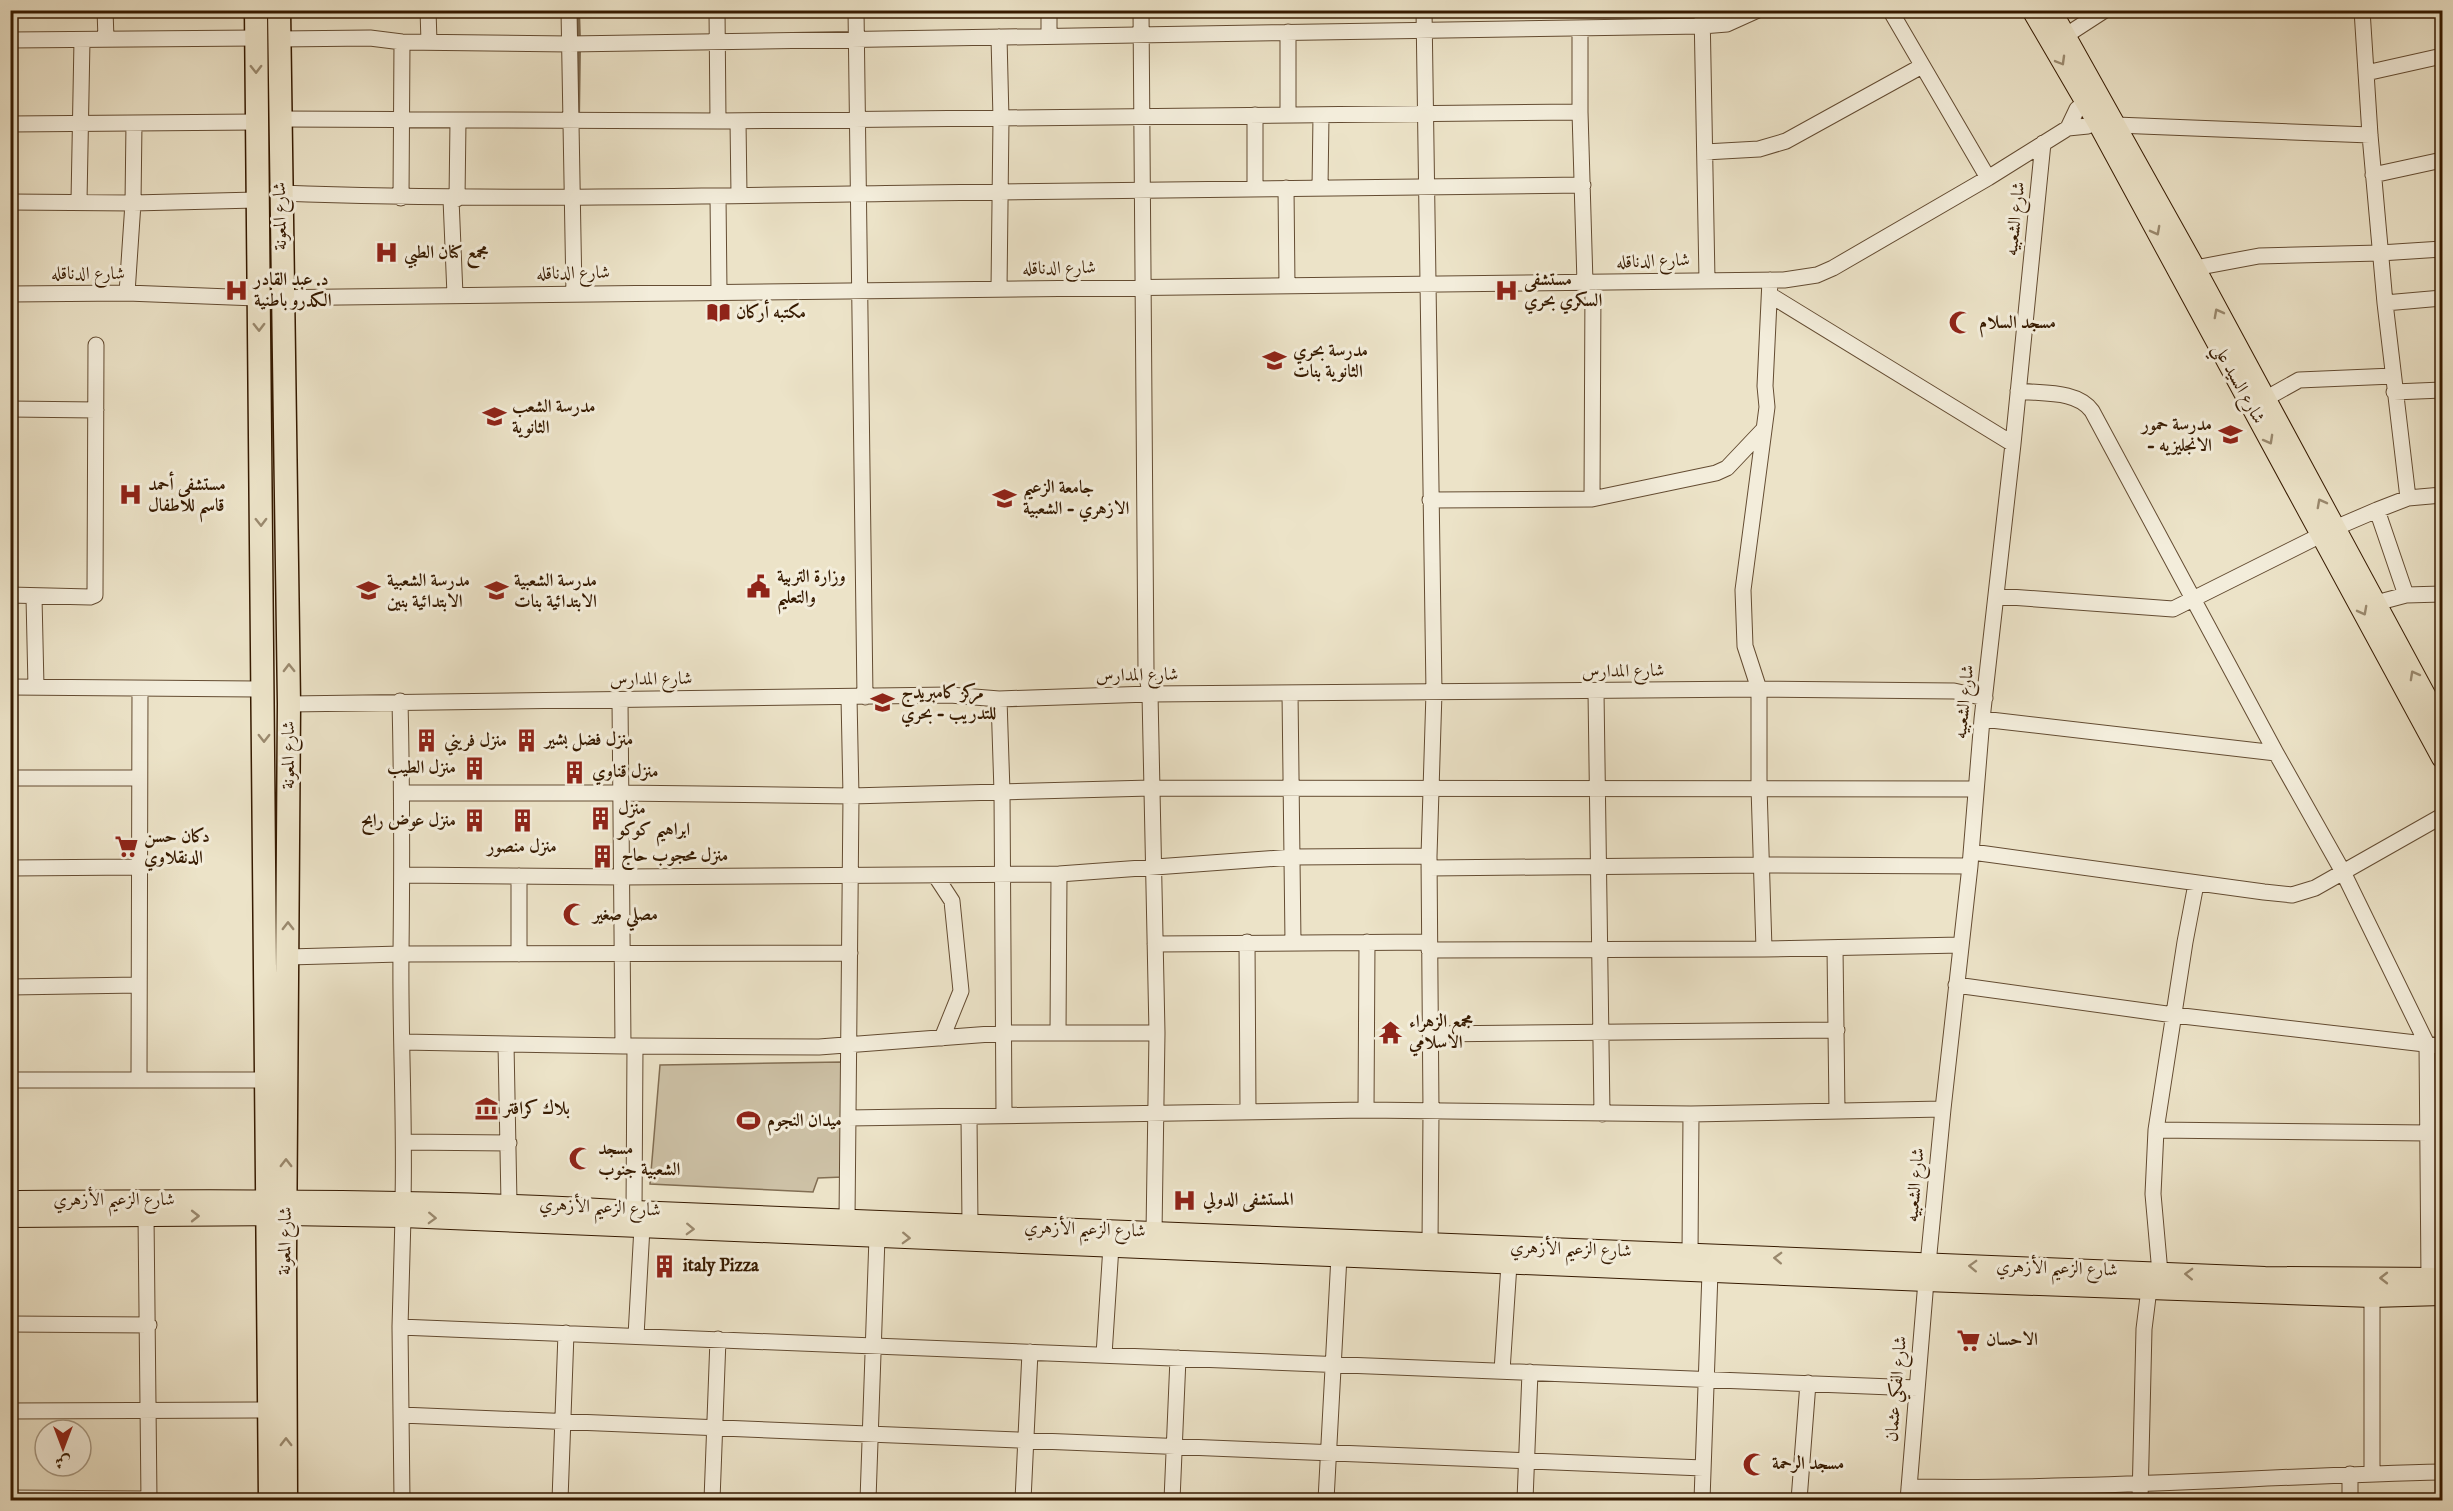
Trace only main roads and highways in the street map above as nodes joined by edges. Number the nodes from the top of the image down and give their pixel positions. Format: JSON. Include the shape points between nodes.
{"nodes":[{"id":1,"x":256,"y":10,"type":"edge"},
{"id":2,"x":279,"y":10,"type":"edge"},
{"id":3,"x":2032,"y":10,"type":"edge"},
{"id":4,"x":2051,"y":10,"type":"edge"},
{"id":5,"x":2101,"y":110,"type":"junction"},
{"id":6,"x":2258,"y":403,"type":"junction"},
{"id":7,"x":2328,"y":532,"type":"junction"},
{"id":8,"x":2442,"y":726,"type":"edge"},
{"id":9,"x":2442,"y":758,"type":"edge"},
{"id":10,"x":10,"y":1201,"type":"edge"},
{"id":11,"x":277,"y":1207,"type":"junction"},
{"id":12,"x":403,"y":1209,"type":"junction"},
{"id":13,"x":10,"y":1217,"type":"edge"},
{"id":14,"x":638,"y":1219,"type":"junction"},
{"id":15,"x":1927,"y":1273,"type":"junction"},
{"id":16,"x":2436,"y":1278,"type":"edge"},
{"id":17,"x":2442,"y":1295,"type":"edge"},
{"id":18,"x":270,"y":1500,"type":"edge"},
{"id":19,"x":286,"y":1500,"type":"edge"}],
"edges":[{"from":1,"to":11,"type":"highway","name":"شارع المعونة","one_way":true,"via":[[266,1080]]},
{"from":11,"to":2,"type":"highway","name":"شارع المعونة","one_way":true,"via":[[288,957],[289,704]]},
{"from":3,"to":5,"type":"main road","name":"شارع السيد علي","one_way":true},
{"from":4,"to":5,"type":"main road","name":"شارع السيد علي"},
{"from":5,"to":6,"type":"main road","name":"شارع السيد علي","one_way":true},
{"from":6,"to":5,"type":"main road","name":"شارع السيد علي","one_way":true,"via":[[2195,268]]},
{"from":6,"to":7,"type":"main road","name":"شارع السيد علي"},
{"from":8,"to":7,"type":"main road","name":"شارع السيد علي","one_way":true,"via":[[2376,603]]},
{"from":7,"to":9,"type":"main road","name":"شارع السيد علي","one_way":true},
{"from":10,"to":11,"type":"main road","name":"شارع الزعيم الأزهري"},
{"from":11,"to":12,"type":"main road","name":"شارع الزعيم الأزهري"},
{"from":13,"to":11,"type":"main road","name":"شارع الزعيم الأزهري","one_way":true,"via":[[146,1216]]},
{"from":11,"to":18,"type":"highway","name":"شارع المعونة","via":[[269,1410]]},
{"from":19,"to":11,"type":"highway","name":"شارع المعونة","one_way":true},
{"from":12,"to":14,"type":"main road","name":"شارع الزعيم الأزهري","one_way":true},
{"from":12,"to":14,"type":"main road","name":"شارع الزعيم الأزهري","via":[[509,1203]]},
{"from":14,"to":15,"type":"main road","name":"شارع الزعيم الأزهري","one_way":true,"via":[[877,1236],[1509,1264],[1710,1272]]},
{"from":15,"to":14,"type":"main road","name":"شارع الزعيم الأزهري","one_way":true,"via":[[1690,1254],[848,1220]]},
{"from":16,"to":15,"type":"main road","name":"شارع الزعيم الأزهري","one_way":true},
{"from":15,"to":17,"type":"main road","name":"شارع الزعيم الأزهري","via":[[2148,1289],[2372,1297]]}]}
